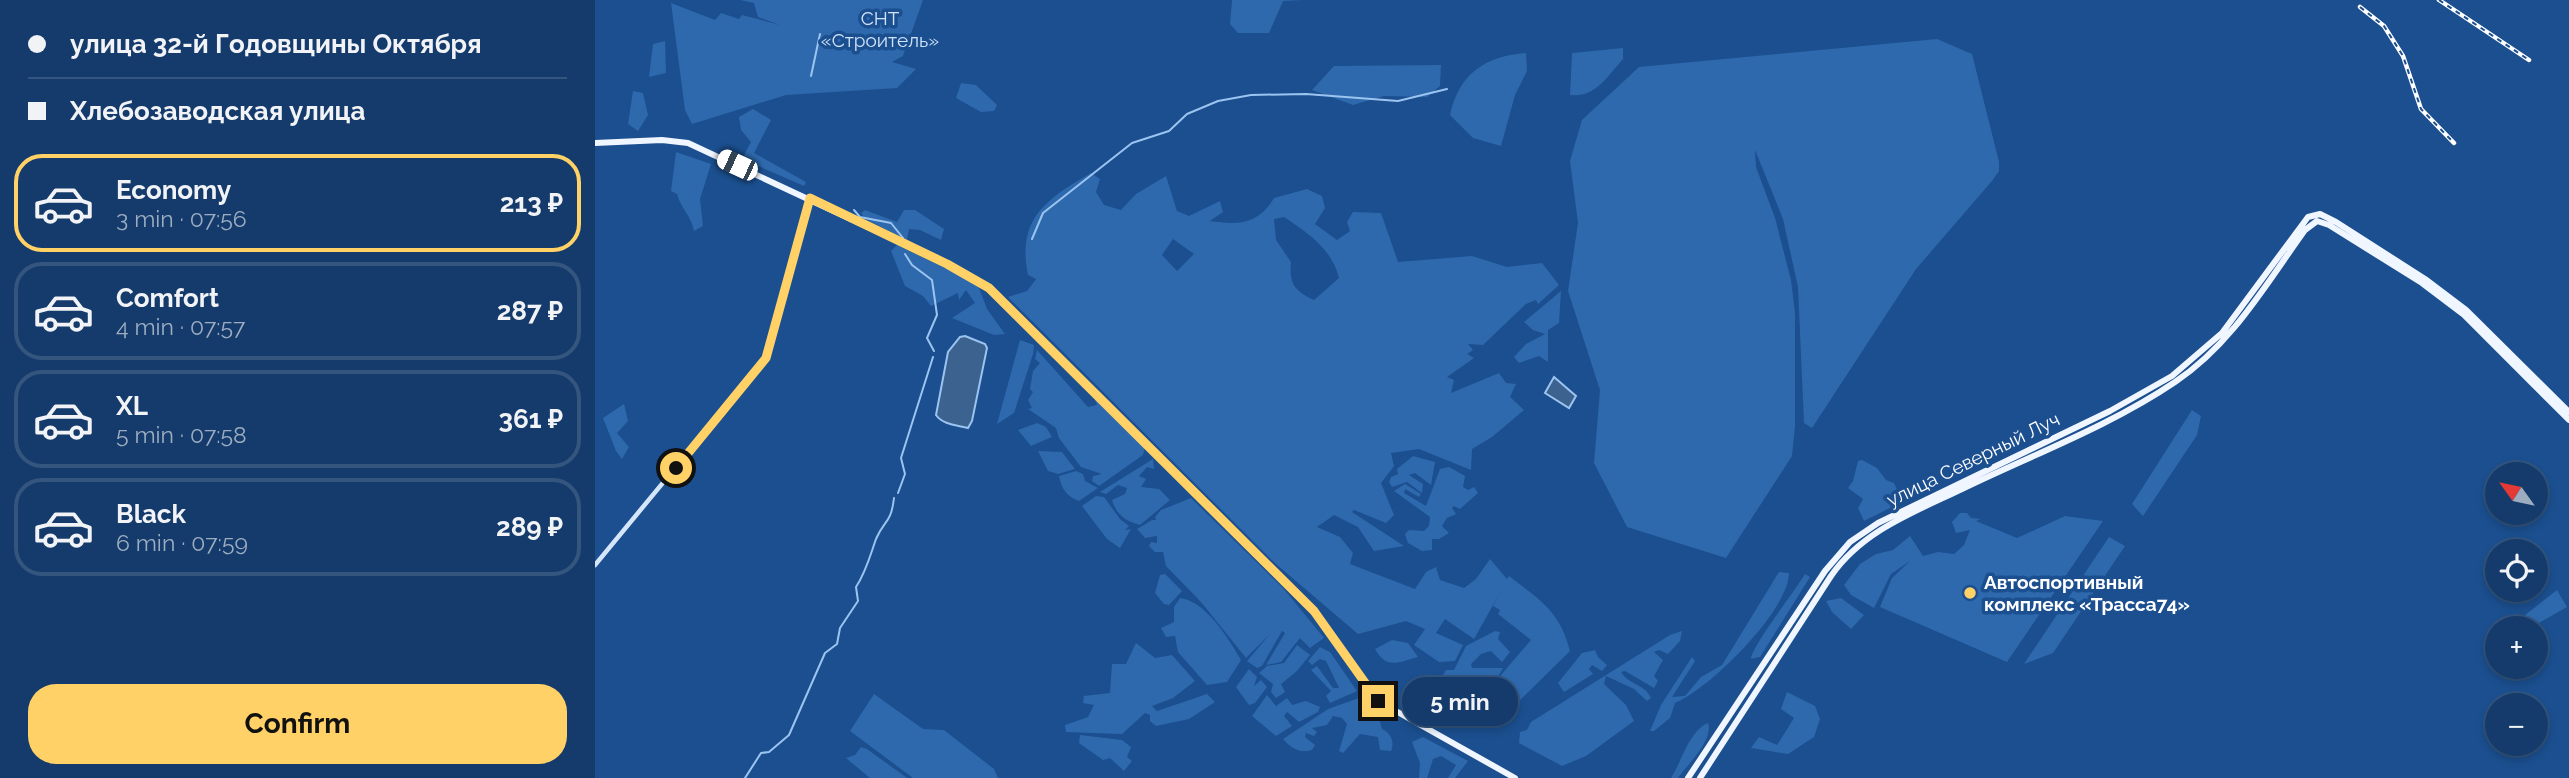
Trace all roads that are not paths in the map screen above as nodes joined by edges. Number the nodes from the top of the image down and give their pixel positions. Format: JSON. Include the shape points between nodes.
{"nodes":[{"id":1,"x":595,"y":143,"type":"edge"},
{"id":2,"x":810,"y":198,"type":"junction"},
{"id":3,"x":2315,"y":218,"type":"junction"},
{"id":4,"x":2569,"y":412,"type":"edge"},
{"id":5,"x":2569,"y":420,"type":"edge"},
{"id":6,"x":595,"y":565,"type":"edge"},
{"id":7,"x":1515,"y":778,"type":"edge"},
{"id":8,"x":1689,"y":778,"type":"edge"},
{"id":9,"x":1698,"y":778,"type":"edge"}],
"edges":[{"from":1,"to":2,"type":"main road","via":[[688,143]]},
{"from":2,"to":6,"type":"main road","via":[[766,358]]},
{"from":2,"to":7,"type":"main road","via":[[989,288],[1314,611],[1378,701]]},
{"from":3,"to":4,"type":"main road","via":[[2336,222],[2448,295]]},
{"from":3,"to":5,"type":"main road","via":[[2448,302]]},
{"from":3,"to":8,"type":"main road","name":"улица Северный Луч","via":[[2301,223],[2222,333],[2172,376],[2110,411],[1899,512],[1850,542],[1825,571]]},
{"from":3,"to":9,"type":"main road","name":"улица Северный Луч","via":[[2226,339],[2173,383],[1903,517],[1857,546],[1836,569]]},
{"from":8,"to":9,"type":"main road"}]}
